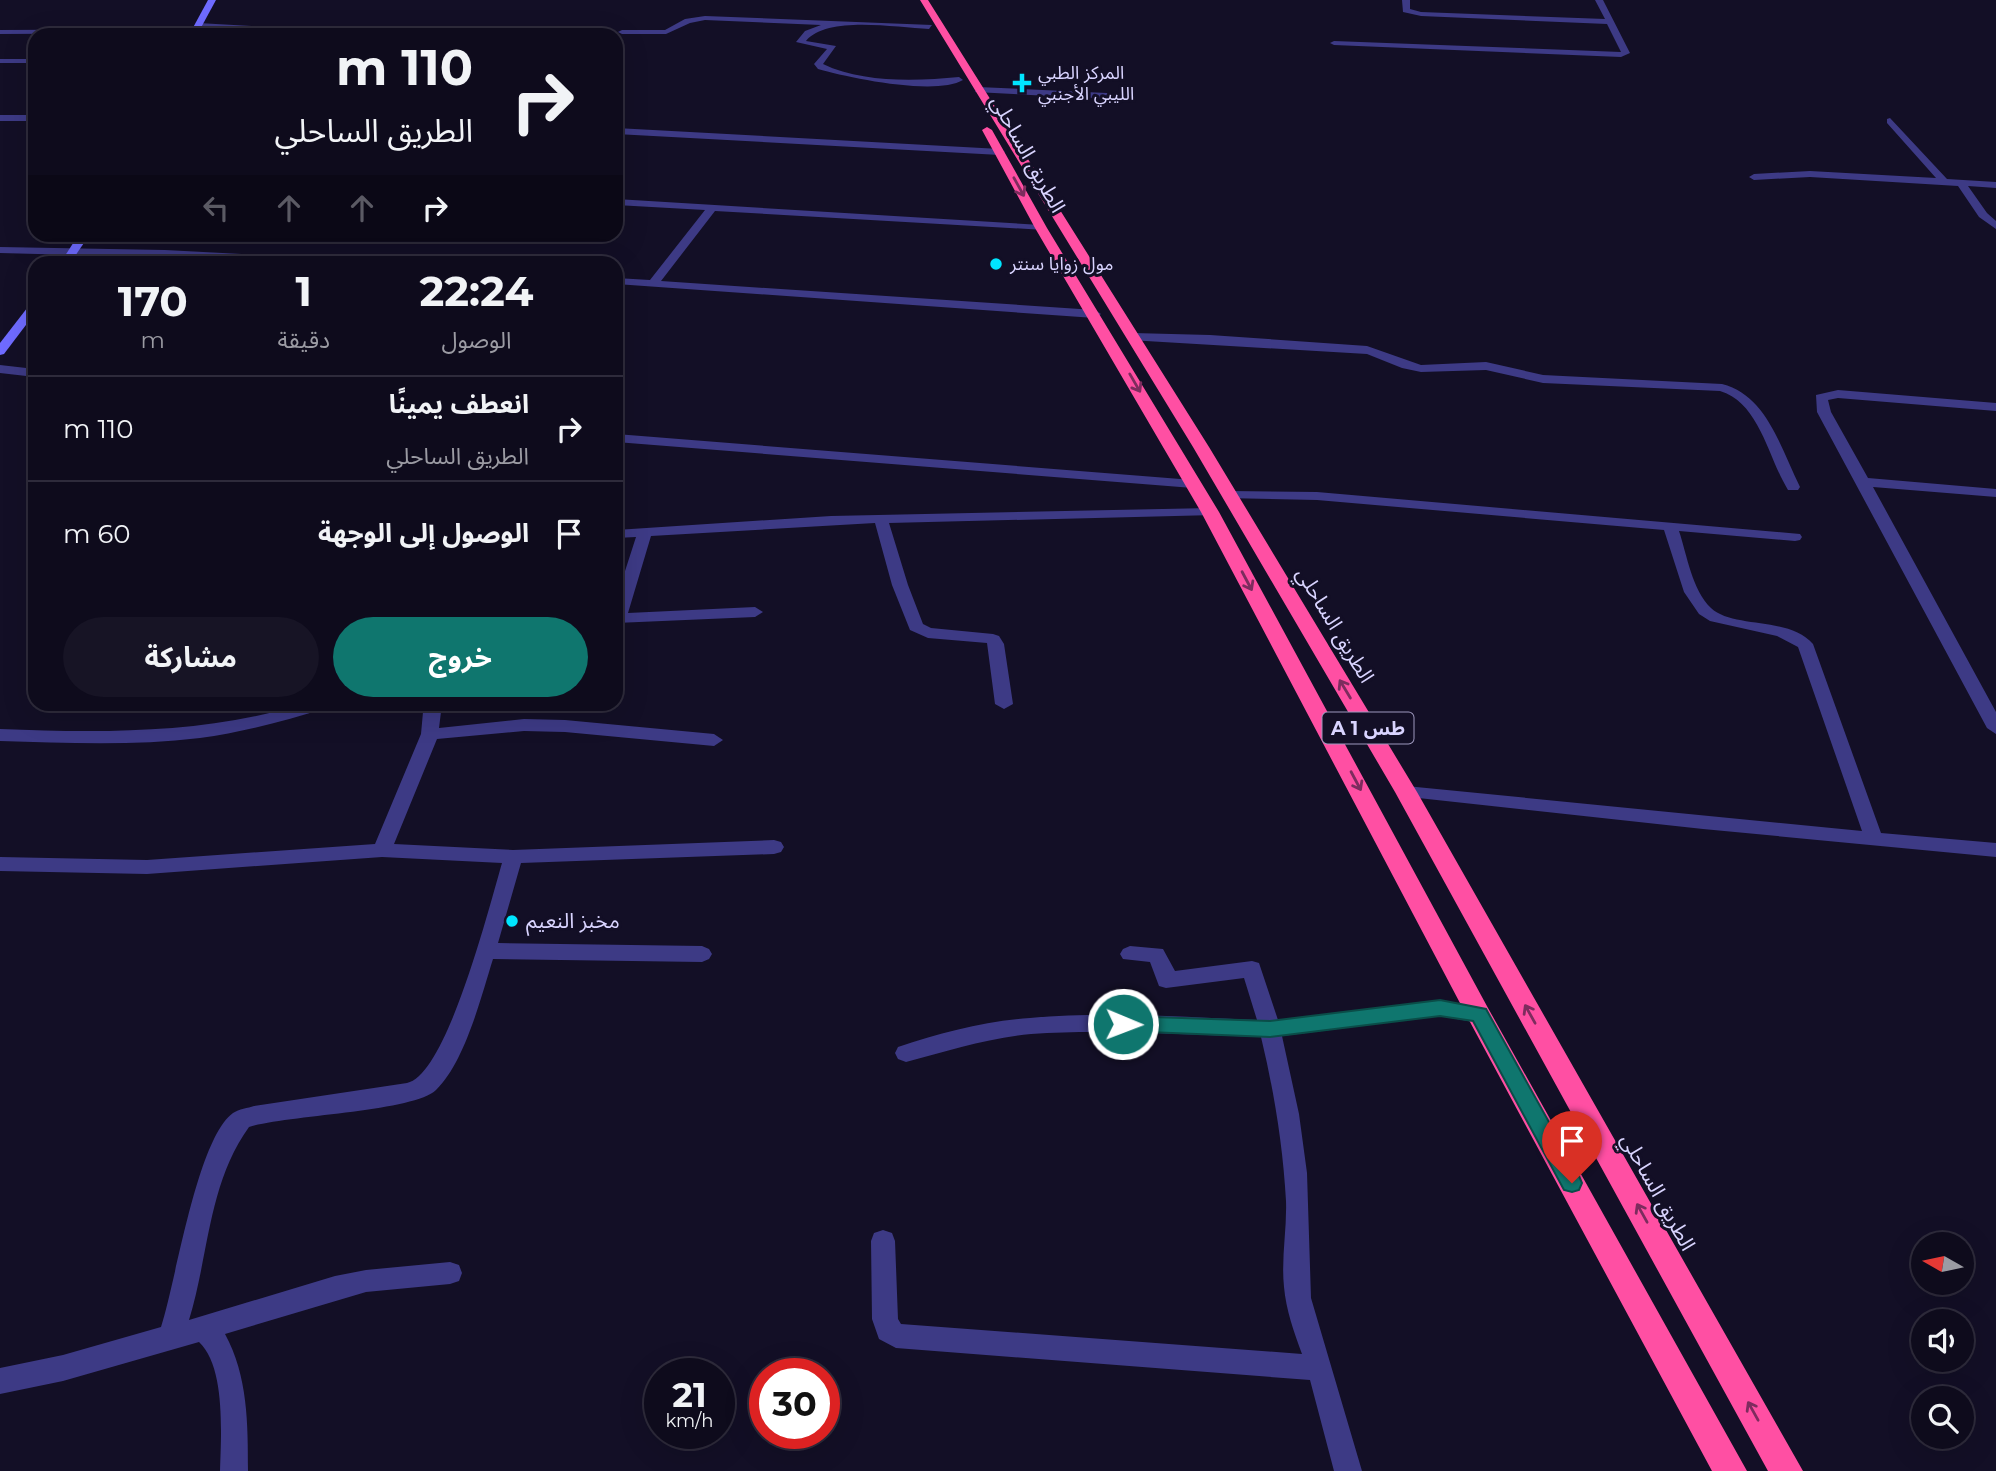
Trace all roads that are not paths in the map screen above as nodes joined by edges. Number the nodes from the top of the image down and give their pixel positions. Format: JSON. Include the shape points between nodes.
{"nodes":[{"id":1,"x":212,"y":0,"type":"edge"},
{"id":2,"x":913,"y":0,"type":"edge"},
{"id":3,"x":924,"y":0,"type":"edge"},
{"id":4,"x":1406,"y":0,"type":"edge"},
{"id":5,"x":1599,"y":0,"type":"edge"},
{"id":6,"x":1610,"y":22,"type":"junction"},
{"id":7,"x":831,"y":23,"type":"junction"},
{"id":8,"x":235,"y":26,"type":"joint"},
{"id":9,"x":929,"y":27,"type":"junction"},
{"id":10,"x":196,"y":28,"type":"edge"},
{"id":11,"x":215,"y":28,"type":"edge"},
{"id":12,"x":267,"y":28,"type":"edge"},
{"id":13,"x":0,"y":32,"type":"edge"},
{"id":14,"x":28,"y":32,"type":"edge"},
{"id":15,"x":623,"y":32,"type":"edge"},
{"id":16,"x":1334,"y":43,"type":"dead end"},
{"id":17,"x":0,"y":61,"type":"edge"},
{"id":18,"x":28,"y":61,"type":"edge"},
{"id":19,"x":969,"y":85,"type":"junction"},
{"id":20,"x":1128,"y":97,"type":"dead end"},
{"id":21,"x":0,"y":118,"type":"edge"},
{"id":22,"x":28,"y":118,"type":"edge"},
{"id":23,"x":1890,"y":121,"type":"dead end"},
{"id":24,"x":623,"y":131,"type":"edge"},
{"id":25,"x":1000,"y":152,"type":"junction"},
{"id":26,"x":1754,"y":177,"type":"dead end"},
{"id":27,"x":1944,"y":181,"type":"junction"},
{"id":28,"x":1960,"y":182,"type":"junction"},
{"id":29,"x":1996,"y":184,"type":"edge"},
{"id":30,"x":623,"y":202,"type":"edge"},
{"id":31,"x":712,"y":208,"type":"junction"},
{"id":32,"x":1996,"y":226,"type":"edge"},
{"id":33,"x":1041,"y":228,"type":"junction"},
{"id":34,"x":0,"y":250,"type":"edge"},
{"id":35,"x":71,"y":256,"type":"edge"},
{"id":36,"x":222,"y":256,"type":"edge"},
{"id":37,"x":623,"y":282,"type":"edge"},
{"id":38,"x":653,"y":284,"type":"junction"},
{"id":39,"x":28,"y":314,"type":"edge"},
{"id":40,"x":1095,"y":314,"type":"junction"},
{"id":41,"x":1133,"y":337,"type":"junction"},
{"id":42,"x":1,"y":349,"type":"edge"},
{"id":43,"x":0,"y":369,"type":"edge"},
{"id":44,"x":28,"y":372,"type":"edge"},
{"id":45,"x":1996,"y":407,"type":"edge"},
{"id":46,"x":623,"y":439,"type":"edge"},
{"id":47,"x":1865,"y":482,"type":"junction"},
{"id":48,"x":1193,"y":484,"type":"junction"},
{"id":49,"x":1793,"y":487,"type":"dead end"},
{"id":50,"x":1996,"y":493,"type":"edge"},
{"id":51,"x":1229,"y":495,"type":"junction"},
{"id":52,"x":1210,"y":512,"type":"junction"},
{"id":53,"x":881,"y":519,"type":"junction"},
{"id":54,"x":1671,"y":528,"type":"junction"},
{"id":55,"x":645,"y":532,"type":"junction"},
{"id":56,"x":623,"y":534,"type":"edge"},
{"id":57,"x":1795,"y":537,"type":"dead end"},
{"id":58,"x":623,"y":600,"type":"edge"},
{"id":59,"x":755,"y":612,"type":"dead end"},
{"id":60,"x":623,"y":618,"type":"edge"},
{"id":61,"x":1004,"y":704,"type":"dead end"},
{"id":62,"x":296,"y":711,"type":"edge"},
{"id":63,"x":431,"y":711,"type":"edge"},
{"id":64,"x":1996,"y":728,"type":"edge"},
{"id":65,"x":430,"y":734,"type":"junction"},
{"id":66,"x":0,"y":735,"type":"edge"},
{"id":67,"x":714,"y":740,"type":"dead end"},
{"id":68,"x":1406,"y":792,"type":"junction"},
{"id":69,"x":1874,"y":839,"type":"junction"},
{"id":70,"x":774,"y":847,"type":"dead end"},
{"id":71,"x":382,"y":850,"type":"junction"},
{"id":72,"x":1996,"y":850,"type":"edge"},
{"id":73,"x":513,"y":857,"type":"junction"},
{"id":74,"x":0,"y":864,"type":"edge"},
{"id":75,"x":486,"y":951,"type":"junction"},
{"id":76,"x":702,"y":954,"type":"dead end"},
{"id":77,"x":1130,"y":954,"type":"dead end"},
{"id":78,"x":1479,"y":1015,"type":"junction"},
{"id":79,"x":1270,"y":1029,"type":"junction"},
{"id":80,"x":906,"y":1053,"type":"dead end"},
{"id":81,"x":883,"y":1241,"type":"dead end"},
{"id":82,"x":450,"y":1273,"type":"dead end"},
{"id":83,"x":203,"y":1329,"type":"junction"},
{"id":84,"x":171,"y":1336,"type":"junction"},
{"id":85,"x":1320,"y":1368,"type":"junction"},
{"id":86,"x":0,"y":1381,"type":"edge"},
{"id":87,"x":234,"y":1471,"type":"edge"},
{"id":88,"x":1349,"y":1471,"type":"edge"},
{"id":89,"x":1730,"y":1471,"type":"edge"},
{"id":90,"x":1786,"y":1471,"type":"edge"}],
"edges":[{"from":1,"to":10,"type":"street"},
{"from":2,"to":9,"type":"highway","name":"الطريق الساحلي","number":"A 1 طس"},
{"from":3,"to":19,"type":"highway","name":"الطريق الساحلي","number":"A 1 طس"},
{"from":4,"to":6,"type":"street","via":[[1406,10],[1422,14]]},
{"from":5,"to":6,"type":"street"},
{"from":6,"to":16,"type":"street","via":[[1626,52],[1621,55]]},
{"from":7,"to":9,"type":"street"},
{"from":7,"to":15,"type":"street","via":[[705,18],[666,32]]},
{"from":7,"to":19,"type":"street","via":[[800,42],[833,48],[818,64],[821,68],[867,79]]},
{"from":8,"to":11,"type":"street"},
{"from":8,"to":12,"type":"street"},
{"from":9,"to":19,"type":"highway","name":"الطريق الساحلي","number":"A 1 طس"},
{"from":13,"to":14,"type":"street"},
{"from":17,"to":18,"type":"street"},
{"from":19,"to":20,"type":"street"},
{"from":19,"to":25,"type":"highway","name":"الطريق الساحلي","number":"A 1 طس"},
{"from":19,"to":41,"type":"highway","name":"الطريق الساحلي","number":"A 1 طس"},
{"from":21,"to":22,"type":"street"},
{"from":23,"to":27,"type":"street"},
{"from":24,"to":25,"type":"street"},
{"from":25,"to":33,"type":"highway","name":"الطريق الساحلي","number":"A 1 طس","one_way":true},
{"from":26,"to":27,"type":"street","via":[[1811,174]]},
{"from":27,"to":28,"type":"street"},
{"from":28,"to":29,"type":"street"},
{"from":28,"to":32,"type":"street"},
{"from":30,"to":31,"type":"street"},
{"from":31,"to":33,"type":"street"},
{"from":31,"to":38,"type":"street"},
{"from":33,"to":40,"type":"highway","name":"الطريق الساحلي","number":"A 1 طس"},
{"from":34,"to":35,"type":"street"},
{"from":35,"to":36,"type":"street"},
{"from":37,"to":38,"type":"street"},
{"from":38,"to":40,"type":"street"},
{"from":39,"to":42,"type":"street"},
{"from":40,"to":48,"type":"highway","name":"الطريق الساحلي","number":"A 1 طس","one_way":true},
{"from":41,"to":49,"type":"street","via":[[1367,351],[1412,367],[1486,366],[1542,379],[1614,385],[1697,384],[1734,390],[1754,408]]},
{"from":41,"to":51,"type":"highway","name":"الطريق الساحلي","number":"A 1 طس"},
{"from":43,"to":44,"type":"street"},
{"from":45,"to":47,"type":"street","via":[[1821,398],[1824,412]]},
{"from":46,"to":48,"type":"street"},
{"from":47,"to":50,"type":"street"},
{"from":47,"to":64,"type":"street"},
{"from":48,"to":52,"type":"highway","name":"الطريق الساحلي","number":"A 1 طس"},
{"from":51,"to":54,"type":"street","via":[[1318,496]]},
{"from":68,"to":51,"type":"highway","name":"الطريق الساحلي","number":"A 1 طس","one_way":true},
{"from":52,"to":53,"type":"street"},
{"from":52,"to":78,"type":"highway","name":"الطريق الساحلي","number":"A 1 طس","one_way":true},
{"from":53,"to":55,"type":"street"},
{"from":53,"to":61,"type":"street","via":[[916,627],[993,639]]},
{"from":54,"to":57,"type":"street"},
{"from":54,"to":69,"type":"street","via":[[1692,592],[1705,611],[1716,618],[1787,634],[1804,644]]},
{"from":55,"to":56,"type":"street"},
{"from":55,"to":58,"type":"street"},
{"from":59,"to":60,"type":"street"},
{"from":62,"to":66,"type":"street","via":[[254,723],[162,737]]},
{"from":63,"to":65,"type":"street"},
{"from":65,"to":67,"type":"street","via":[[524,725]]},
{"from":65,"to":71,"type":"street"},
{"from":68,"to":69,"type":"street"},
{"from":90,"to":68,"type":"highway","name":"الطريق الساحلي","number":"A 1 طس","one_way":true},
{"from":69,"to":72,"type":"street"},
{"from":70,"to":73,"type":"street"},
{"from":71,"to":73,"type":"street"},
{"from":71,"to":74,"type":"street","via":[[147,867]]},
{"from":73,"to":75,"type":"street"},
{"from":75,"to":76,"type":"street"},
{"from":75,"to":84,"type":"street","via":[[446,1061],[429,1084],[419,1090],[254,1116],[232,1130],[204,1197]]},
{"from":77,"to":79,"type":"street","via":[[1156,954],[1166,980],[1252,969]]},
{"from":78,"to":79,"type":"street","via":[[1440,1008]]},
{"from":78,"to":89,"type":"highway","name":"الطريق الساحلي","number":"A 1 طس"},
{"from":79,"to":80,"type":"street","via":[[1030,1026]]},
{"from":79,"to":85,"type":"street","via":[[1292,1139],[1298,1203],[1298,1298]]},
{"from":81,"to":85,"type":"street","via":[[885,1319],[896,1336]]},
{"from":82,"to":83,"type":"street","via":[[335,1288]]},
{"from":83,"to":84,"type":"street"},
{"from":83,"to":87,"type":"street","via":[[212,1334],[226,1361]]},
{"from":84,"to":86,"type":"street"},
{"from":85,"to":88,"type":"street"}]}
